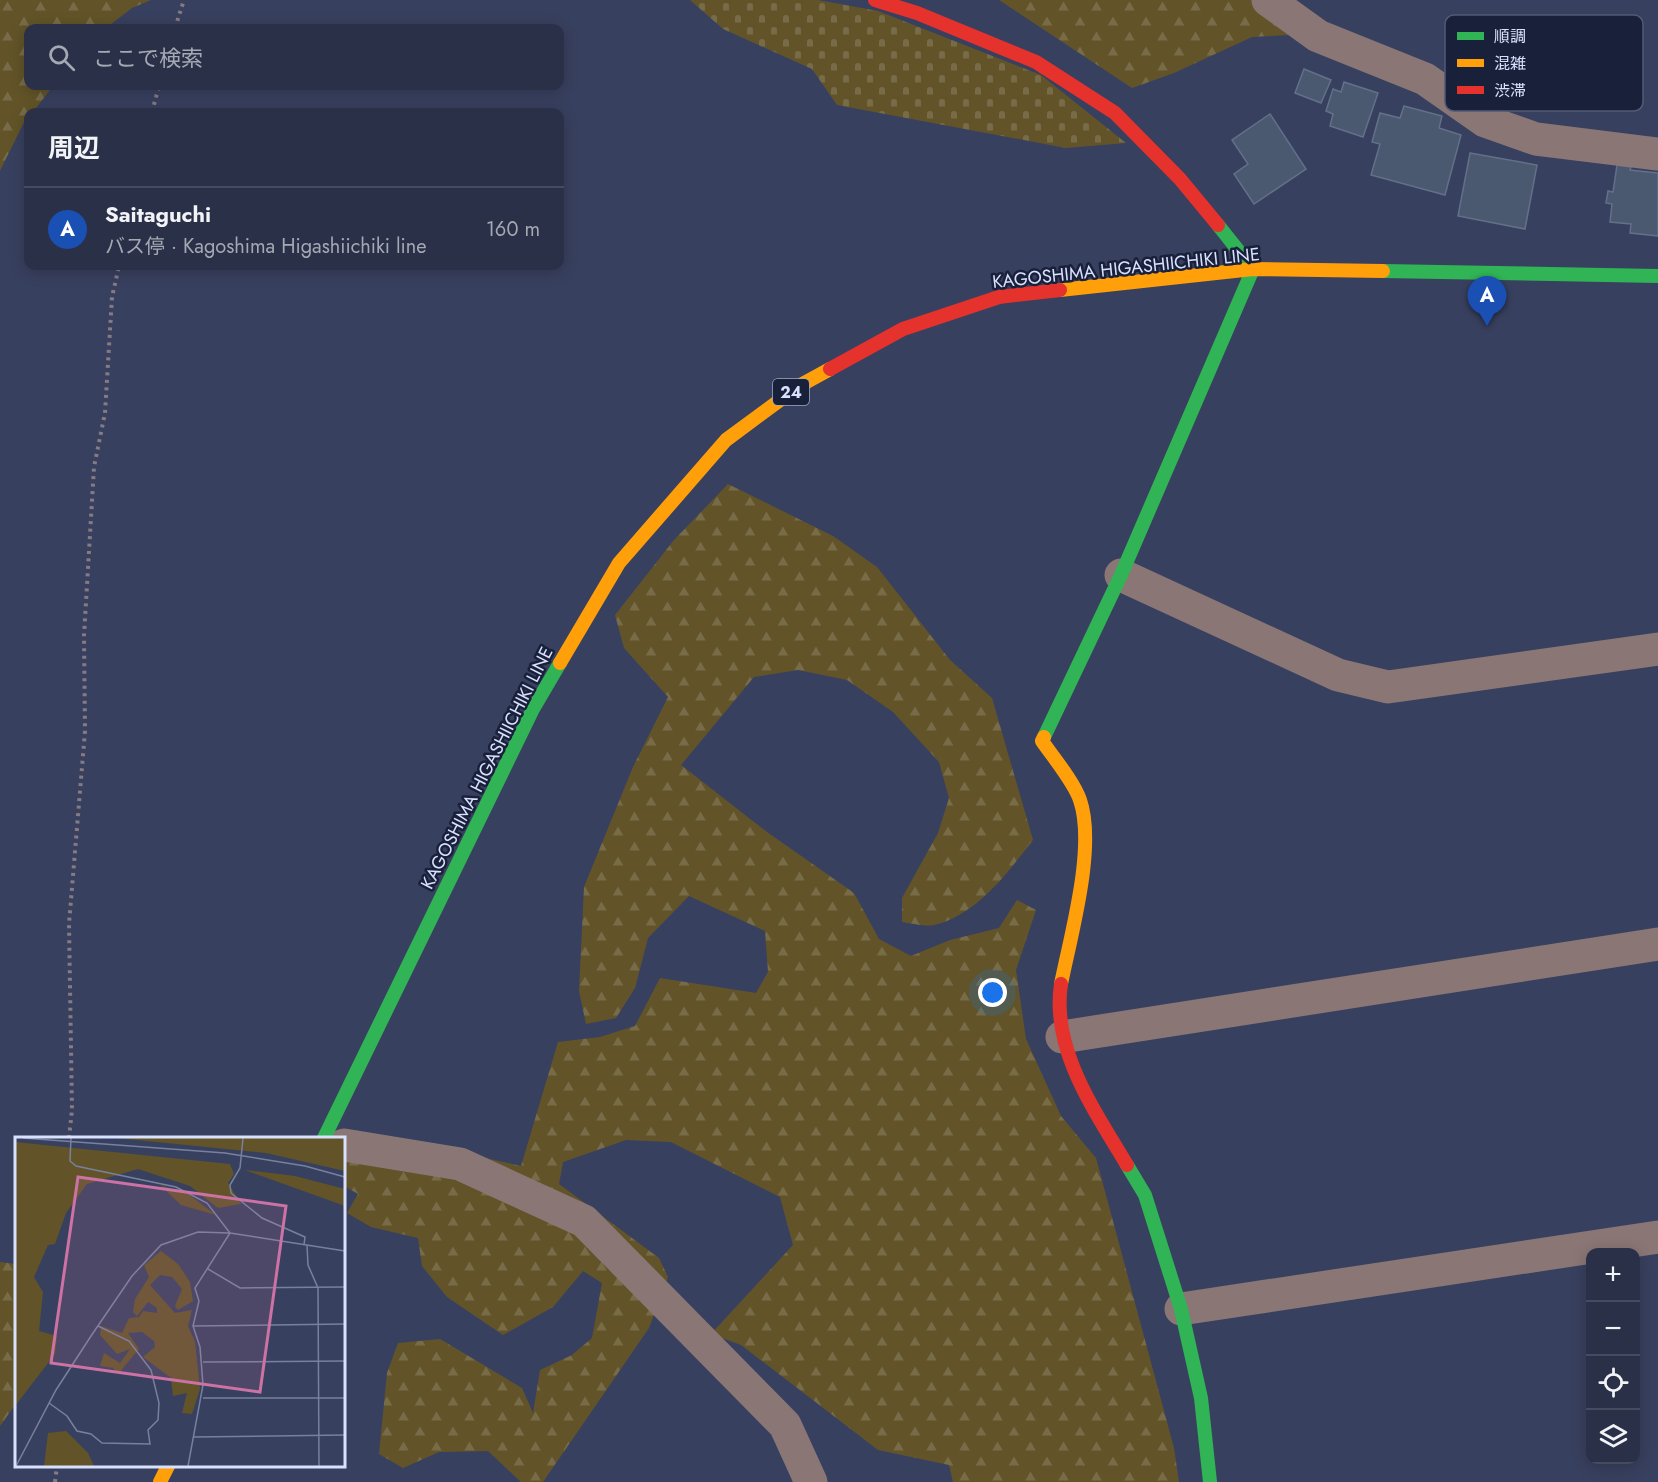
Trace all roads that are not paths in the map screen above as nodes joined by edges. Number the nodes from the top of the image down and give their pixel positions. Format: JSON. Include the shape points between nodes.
{"nodes":[{"id":1,"x":875,"y":0,"type":"edge"},
{"id":2,"x":1268,"y":0,"type":"edge"},
{"id":3,"x":1445,"y":93,"type":"edge"},
{"id":4,"x":1471,"y":111,"type":"edge"},
{"id":5,"x":1658,"y":154,"type":"edge"},
{"id":6,"x":1253,"y":269,"type":"junction"},
{"id":7,"x":1658,"y":276,"type":"edge"},
{"id":8,"x":1121,"y":575,"type":"junction"},
{"id":9,"x":1658,"y":649,"type":"edge"},
{"id":10,"x":1658,"y":944,"type":"edge"},
{"id":11,"x":1062,"y":1037,"type":"junction"},
{"id":12,"x":324,"y":1137,"type":"edge"},
{"id":13,"x":345,"y":1145,"type":"edge"},
{"id":14,"x":1658,"y":1237,"type":"edge"},
{"id":15,"x":1181,"y":1309,"type":"junction"},
{"id":16,"x":168,"y":1467,"type":"edge"},
{"id":17,"x":160,"y":1482,"type":"edge"},
{"id":18,"x":811,"y":1482,"type":"edge"},
{"id":19,"x":1210,"y":1482,"type":"edge"}],
"edges":[{"from":1,"to":6,"type":"main road","via":[[1036,62],[1115,113],[1180,179]]},
{"from":2,"to":3,"type":"street","via":[[1318,36],[1425,79]]},
{"from":4,"to":5,"type":"street","via":[[1485,121],[1536,139]]},
{"from":6,"to":7,"type":"main road","name":"KAGOSHIMA HIGASHIICHIKI LINE","number":"24"},
{"from":6,"to":8,"type":"main road"},
{"from":6,"to":12,"type":"main road","name":"KAGOSHIMA HIGASHIICHIKI LINE","number":"24","via":[[988,300],[903,329],[799,386],[726,440],[619,563],[532,709]]},
{"from":8,"to":9,"type":"street","via":[[1338,675],[1388,687]]},
{"from":8,"to":11,"type":"main road","via":[[1042,741],[1080,799],[1085,836],[1080,891],[1060,987]]},
{"from":10,"to":11,"type":"street"},
{"from":11,"to":15,"type":"main road","via":[[1088,1101],[1145,1195]]},
{"from":13,"to":18,"type":"street","via":[[460,1164],[585,1221],[785,1425]]},
{"from":14,"to":15,"type":"street"},
{"from":15,"to":19,"type":"main road","via":[[1201,1398]]},
{"from":16,"to":17,"type":"main road"}]}
